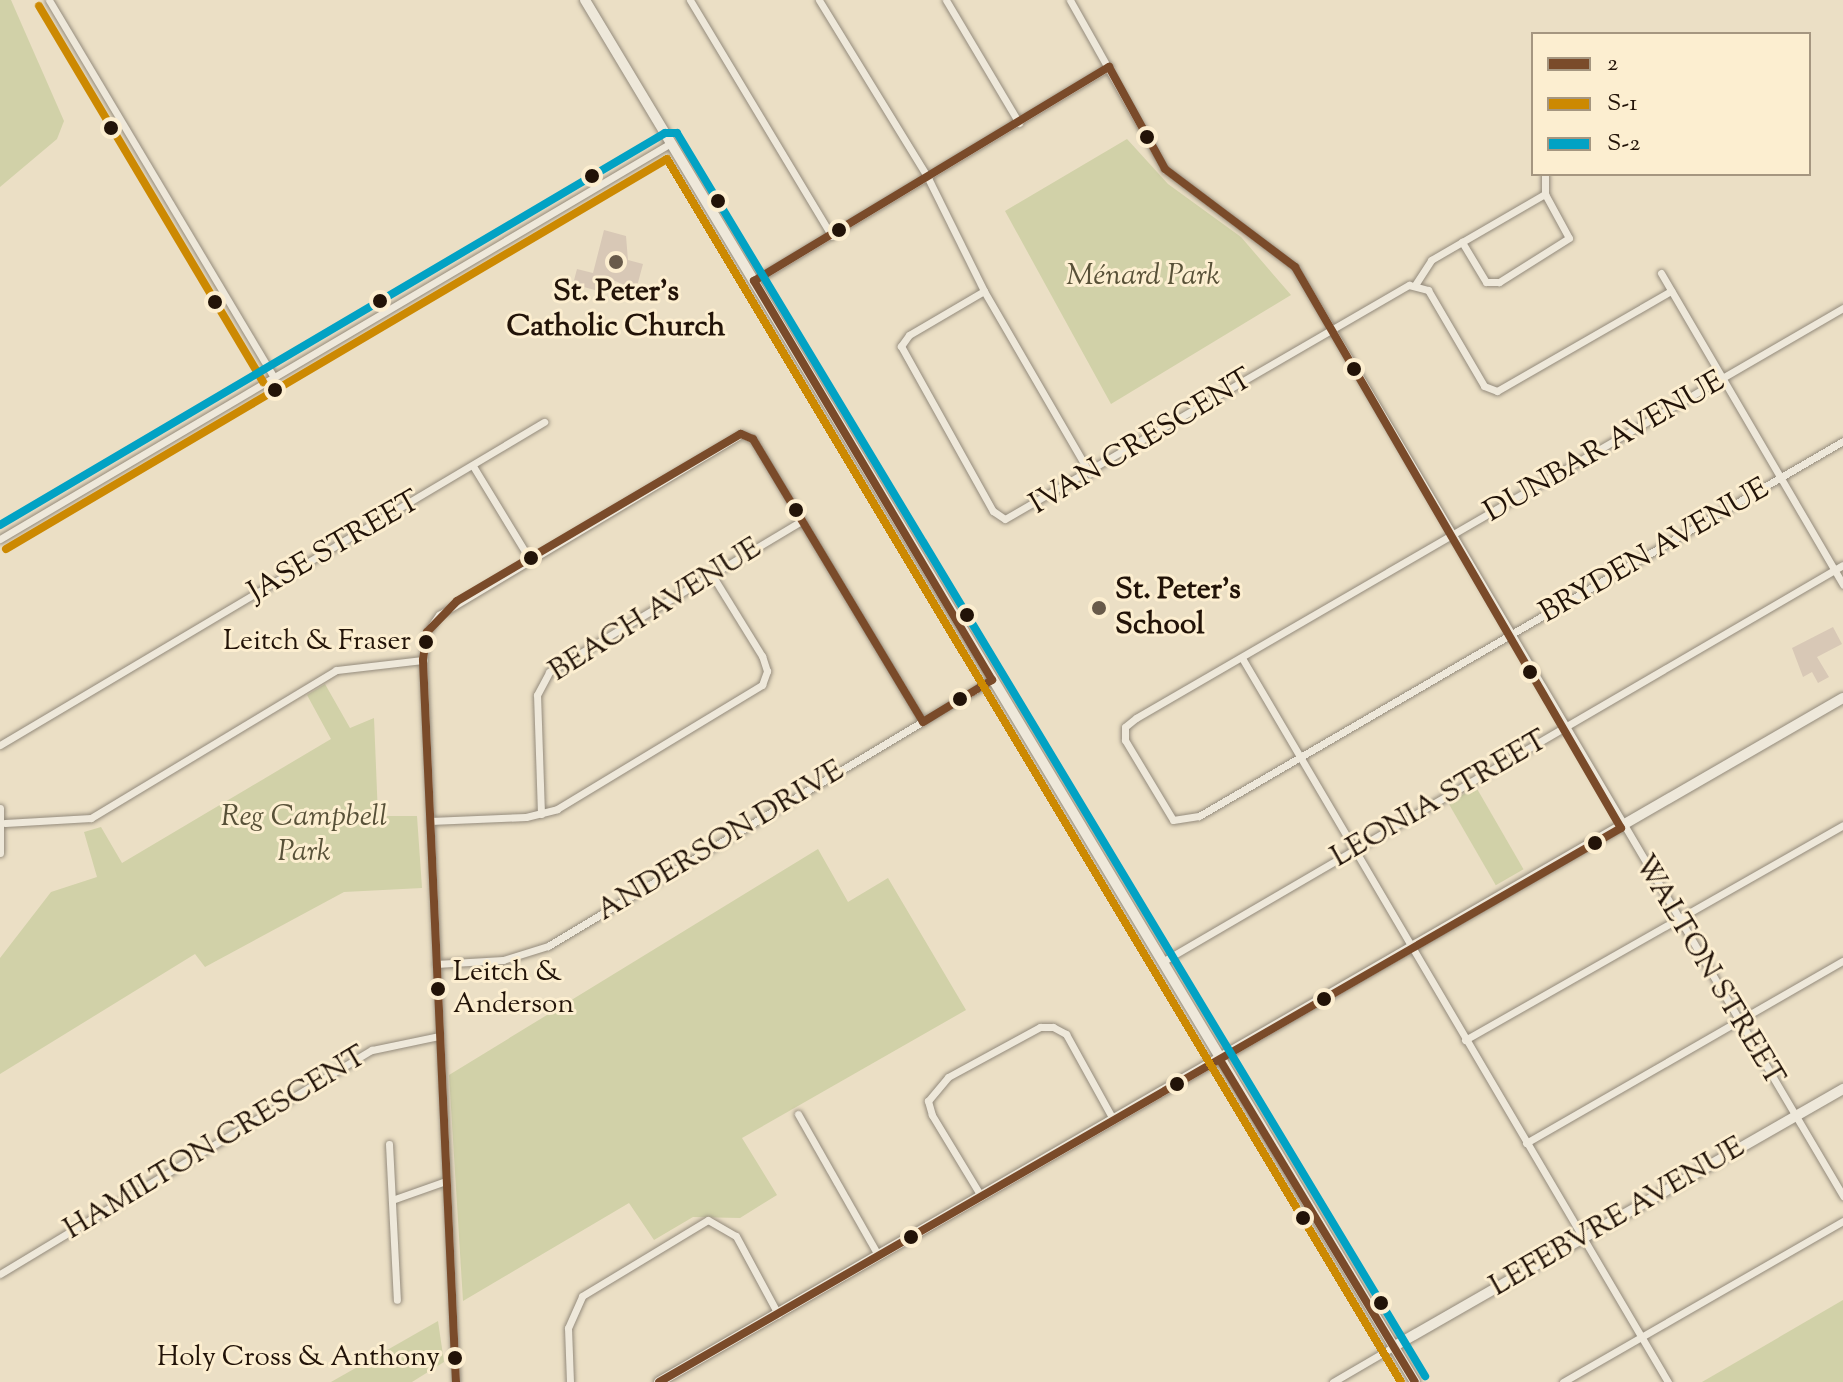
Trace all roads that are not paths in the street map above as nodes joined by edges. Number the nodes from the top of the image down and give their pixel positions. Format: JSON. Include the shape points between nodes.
{"nodes":[{"id":1,"x":49,"y":0,"type":"edge"},
{"id":2,"x":585,"y":0,"type":"edge"},
{"id":3,"x":690,"y":0,"type":"edge"},
{"id":4,"x":819,"y":0,"type":"edge"},
{"id":5,"x":946,"y":0,"type":"edge"},
{"id":6,"x":1070,"y":0,"type":"edge"},
{"id":7,"x":1109,"y":67,"type":"junction"},
{"id":8,"x":1019,"y":123,"type":"junction"},
{"id":9,"x":671,"y":143,"type":"junction"},
{"id":10,"x":1545,"y":176,"type":"edge"},
{"id":11,"x":928,"y":178,"type":"junction"},
{"id":12,"x":1545,"y":194,"type":"junction"},
{"id":13,"x":832,"y":236,"type":"junction"},
{"id":14,"x":1462,"y":242,"type":"junction"},
{"id":15,"x":1661,"y":273,"type":"dead end"},
{"id":16,"x":754,"y":281,"type":"junction"},
{"id":17,"x":1415,"y":285,"type":"junction"},
{"id":18,"x":984,"y":291,"type":"junction"},
{"id":19,"x":1671,"y":291,"type":"junction"},
{"id":20,"x":1843,"y":308,"type":"edge"},
{"id":21,"x":1332,"y":331,"type":"junction"},
{"id":22,"x":273,"y":376,"type":"junction"},
{"id":23,"x":1724,"y":379,"type":"junction"},
{"id":24,"x":544,"y":422,"type":"dead end"},
{"id":25,"x":1843,"y":441,"type":"edge"},
{"id":26,"x":473,"y":466,"type":"junction"},
{"id":27,"x":1090,"y":474,"type":"junction"},
{"id":28,"x":1781,"y":479,"type":"junction"},
{"id":29,"x":801,"y":521,"type":"junction"},
{"id":30,"x":1450,"y":537,"type":"junction"},
{"id":31,"x":0,"y":539,"type":"edge"},
{"id":32,"x":529,"y":558,"type":"junction"},
{"id":33,"x":1843,"y":565,"type":"edge"},
{"id":34,"x":1834,"y":570,"type":"junction"},
{"id":35,"x":712,"y":575,"type":"junction"},
{"id":36,"x":1843,"y":585,"type":"edge"},
{"id":37,"x":1509,"y":636,"type":"junction"},
{"id":38,"x":1242,"y":658,"type":"junction"},
{"id":39,"x":423,"y":660,"type":"junction"},
{"id":40,"x":992,"y":680,"type":"junction"},
{"id":41,"x":1843,"y":698,"type":"edge"},
{"id":42,"x":923,"y":722,"type":"junction"},
{"id":43,"x":1563,"y":728,"type":"junction"},
{"id":44,"x":0,"y":745,"type":"edge"},
{"id":45,"x":1300,"y":758,"type":"junction"},
{"id":46,"x":0,"y":808,"type":"edge"},
{"id":47,"x":541,"y":814,"type":"junction"},
{"id":48,"x":430,"y":821,"type":"junction"},
{"id":49,"x":5,"y":823,"type":"junction"},
{"id":50,"x":1843,"y":825,"type":"edge"},
{"id":51,"x":1621,"y":828,"type":"junction"},
{"id":52,"x":1354,"y":849,"type":"junction"},
{"id":53,"x":0,"y":853,"type":"edge"},
{"id":54,"x":1677,"y":920,"type":"junction"},
{"id":55,"x":1412,"y":948,"type":"junction"},
{"id":56,"x":1843,"y":961,"type":"edge"},
{"id":57,"x":1162,"y":962,"type":"junction"},
{"id":58,"x":436,"y":964,"type":"junction"},
{"id":59,"x":1738,"y":1021,"type":"junction"},
{"id":60,"x":439,"y":1036,"type":"junction"},
{"id":61,"x":1465,"y":1040,"type":"junction"},
{"id":62,"x":1220,"y":1060,"type":"junction"},
{"id":63,"x":1843,"y":1089,"type":"edge"},
{"id":64,"x":798,"y":1114,"type":"dead end"},
{"id":65,"x":1795,"y":1117,"type":"junction"},
{"id":66,"x":1113,"y":1119,"type":"junction"},
{"id":67,"x":1526,"y":1143,"type":"junction"},
{"id":68,"x":389,"y":1144,"type":"dead end"},
{"id":69,"x":446,"y":1181,"type":"junction"},
{"id":70,"x":981,"y":1196,"type":"junction"},
{"id":71,"x":1843,"y":1196,"type":"edge"},
{"id":72,"x":392,"y":1200,"type":"junction"},
{"id":73,"x":1843,"y":1221,"type":"edge"},
{"id":74,"x":1581,"y":1237,"type":"junction"},
{"id":75,"x":878,"y":1255,"type":"junction"},
{"id":76,"x":0,"y":1274,"type":"edge"},
{"id":77,"x":397,"y":1300,"type":"dead end"},
{"id":78,"x":778,"y":1314,"type":"junction"},
{"id":79,"x":1641,"y":1337,"type":"junction"},
{"id":80,"x":1393,"y":1347,"type":"junction"},
{"id":81,"x":456,"y":1382,"type":"edge"},
{"id":82,"x":570,"y":1382,"type":"edge"},
{"id":83,"x":659,"y":1382,"type":"edge"},
{"id":84,"x":1333,"y":1382,"type":"edge"},
{"id":85,"x":1415,"y":1382,"type":"edge"},
{"id":86,"x":1563,"y":1382,"type":"edge"},
{"id":87,"x":1668,"y":1382,"type":"edge"}],
"edges":[{"from":1,"to":22,"type":"street"},
{"from":2,"to":9,"type":"street"},
{"from":3,"to":13,"type":"street"},
{"from":4,"to":11,"type":"street"},
{"from":5,"to":8,"type":"street"},
{"from":6,"to":7,"type":"street","name":"WALTON STREET"},
{"from":7,"to":8,"type":"street"},
{"from":7,"to":21,"type":"street","name":"WALTON STREET","via":[[1165,169],[1295,267]]},
{"from":8,"to":11,"type":"street"},
{"from":9,"to":16,"type":"street"},
{"from":9,"to":22,"type":"street"},
{"from":10,"to":12,"type":"street"},
{"from":11,"to":13,"type":"street"},
{"from":11,"to":18,"type":"street"},
{"from":12,"to":14,"type":"street"},
{"from":12,"to":14,"type":"street","via":[[1569,238],[1562,248],[1499,282],[1486,282]]},
{"from":13,"to":16,"type":"street"},
{"from":14,"to":17,"type":"street","via":[[1431,260]]},
{"from":15,"to":19,"type":"street"},
{"from":16,"to":40,"type":"street"},
{"from":17,"to":19,"type":"street","via":[[1428,290],[1484,386],[1497,391]]},
{"from":17,"to":21,"type":"street","name":"IVAN CRESCENT"},
{"from":18,"to":27,"type":"street"},
{"from":18,"to":27,"type":"street","name":"IVAN CRESCENT","via":[[909,335],[901,346],[904,359],[1001,518],[1019,515]]},
{"from":19,"to":23,"type":"street"},
{"from":20,"to":23,"type":"street","name":"DUNBAR AVENUE"},
{"from":21,"to":27,"type":"street","name":"IVAN CRESCENT"},
{"from":21,"to":30,"type":"street","name":"WALTON STREET"},
{"from":22,"to":31,"type":"street"},
{"from":23,"to":28,"type":"street"},
{"from":23,"to":30,"type":"street","name":"DUNBAR AVENUE"},
{"from":24,"to":26,"type":"street","name":"JASE STREET"},
{"from":25,"to":28,"type":"street","name":"BRYDEN AVENUE"},
{"from":26,"to":32,"type":"street"},
{"from":26,"to":44,"type":"street","name":"JASE STREET"},
{"from":28,"to":34,"type":"street"},
{"from":28,"to":37,"type":"street","name":"BRYDEN AVENUE"},
{"from":29,"to":32,"type":"street","via":[[753,439],[741,434]]},
{"from":29,"to":35,"type":"street","name":"BEACH AVENUE"},
{"from":29,"to":42,"type":"street"},
{"from":30,"to":37,"type":"street","name":"WALTON STREET"},
{"from":30,"to":38,"type":"street","name":"DUNBAR AVENUE"},
{"from":32,"to":39,"type":"street","via":[[439,615],[427,632]]},
{"from":33,"to":34,"type":"street","name":"LEONIA STREET"},
{"from":34,"to":36,"type":"street"},
{"from":34,"to":43,"type":"street","name":"LEONIA STREET"},
{"from":35,"to":47,"type":"street","name":"BEACH AVENUE","via":[[540,682]]},
{"from":35,"to":47,"type":"street","via":[[762,656],[767,671],[762,685]]},
{"from":37,"to":43,"type":"street","name":"WALTON STREET"},
{"from":37,"to":45,"type":"street","name":"BRYDEN AVENUE"},
{"from":38,"to":45,"type":"street"},
{"from":38,"to":45,"type":"street","name":"DUNBAR AVENUE","via":[[1125,727],[1125,740],[1163,808],[1185,822]]},
{"from":39,"to":48,"type":"street"},
{"from":39,"to":49,"type":"street","via":[[336,670],[91,818]]},
{"from":40,"to":42,"type":"street","name":"ANDERSON DRIVE"},
{"from":40,"to":57,"type":"street"},
{"from":41,"to":51,"type":"street"},
{"from":42,"to":58,"type":"street","name":"ANDERSON DRIVE","via":[[548,946],[503,960]]},
{"from":43,"to":51,"type":"street","name":"WALTON STREET"},
{"from":43,"to":52,"type":"street","name":"LEONIA STREET"},
{"from":45,"to":52,"type":"street"},
{"from":46,"to":49,"type":"street"},
{"from":47,"to":48,"type":"street"},
{"from":48,"to":58,"type":"street"},
{"from":49,"to":53,"type":"street"},
{"from":50,"to":54,"type":"street"},
{"from":51,"to":54,"type":"street","name":"WALTON STREET"},
{"from":51,"to":55,"type":"street"},
{"from":52,"to":55,"type":"street"},
{"from":52,"to":57,"type":"street","name":"LEONIA STREET"},
{"from":54,"to":59,"type":"street","name":"WALTON STREET"},
{"from":54,"to":61,"type":"street"},
{"from":55,"to":61,"type":"street"},
{"from":55,"to":62,"type":"street"},
{"from":56,"to":59,"type":"street"},
{"from":57,"to":62,"type":"street"},
{"from":58,"to":60,"type":"street"},
{"from":59,"to":65,"type":"street","name":"WALTON STREET"},
{"from":59,"to":67,"type":"street"},
{"from":60,"to":69,"type":"street"},
{"from":60,"to":76,"type":"street","name":"HAMILTON CRESCENT","via":[[399,1039],[372,1050]]},
{"from":61,"to":67,"type":"street"},
{"from":62,"to":66,"type":"street"},
{"from":62,"to":80,"type":"street"},
{"from":63,"to":65,"type":"street","name":"LEFEBVRE AVENUE"},
{"from":64,"to":75,"type":"street"},
{"from":65,"to":71,"type":"street","name":"WALTON STREET"},
{"from":65,"to":74,"type":"street","name":"LEFEBVRE AVENUE"},
{"from":66,"to":70,"type":"street"},
{"from":66,"to":70,"type":"street","via":[[1066,1034],[1053,1027],[1040,1027],[948,1077],[928,1101]]},
{"from":67,"to":74,"type":"street"},
{"from":68,"to":72,"type":"street"},
{"from":69,"to":72,"type":"street"},
{"from":69,"to":81,"type":"street"},
{"from":70,"to":75,"type":"street"},
{"from":72,"to":77,"type":"street"},
{"from":73,"to":79,"type":"street"},
{"from":74,"to":79,"type":"street"},
{"from":74,"to":80,"type":"street","name":"LEFEBVRE AVENUE"},
{"from":75,"to":78,"type":"street"},
{"from":78,"to":82,"type":"street","via":[[736,1236],[708,1220],[582,1296],[568,1328]]},
{"from":78,"to":83,"type":"street"},
{"from":79,"to":86,"type":"street"},
{"from":79,"to":87,"type":"street"},
{"from":80,"to":84,"type":"street"},
{"from":80,"to":85,"type":"street"}]}
